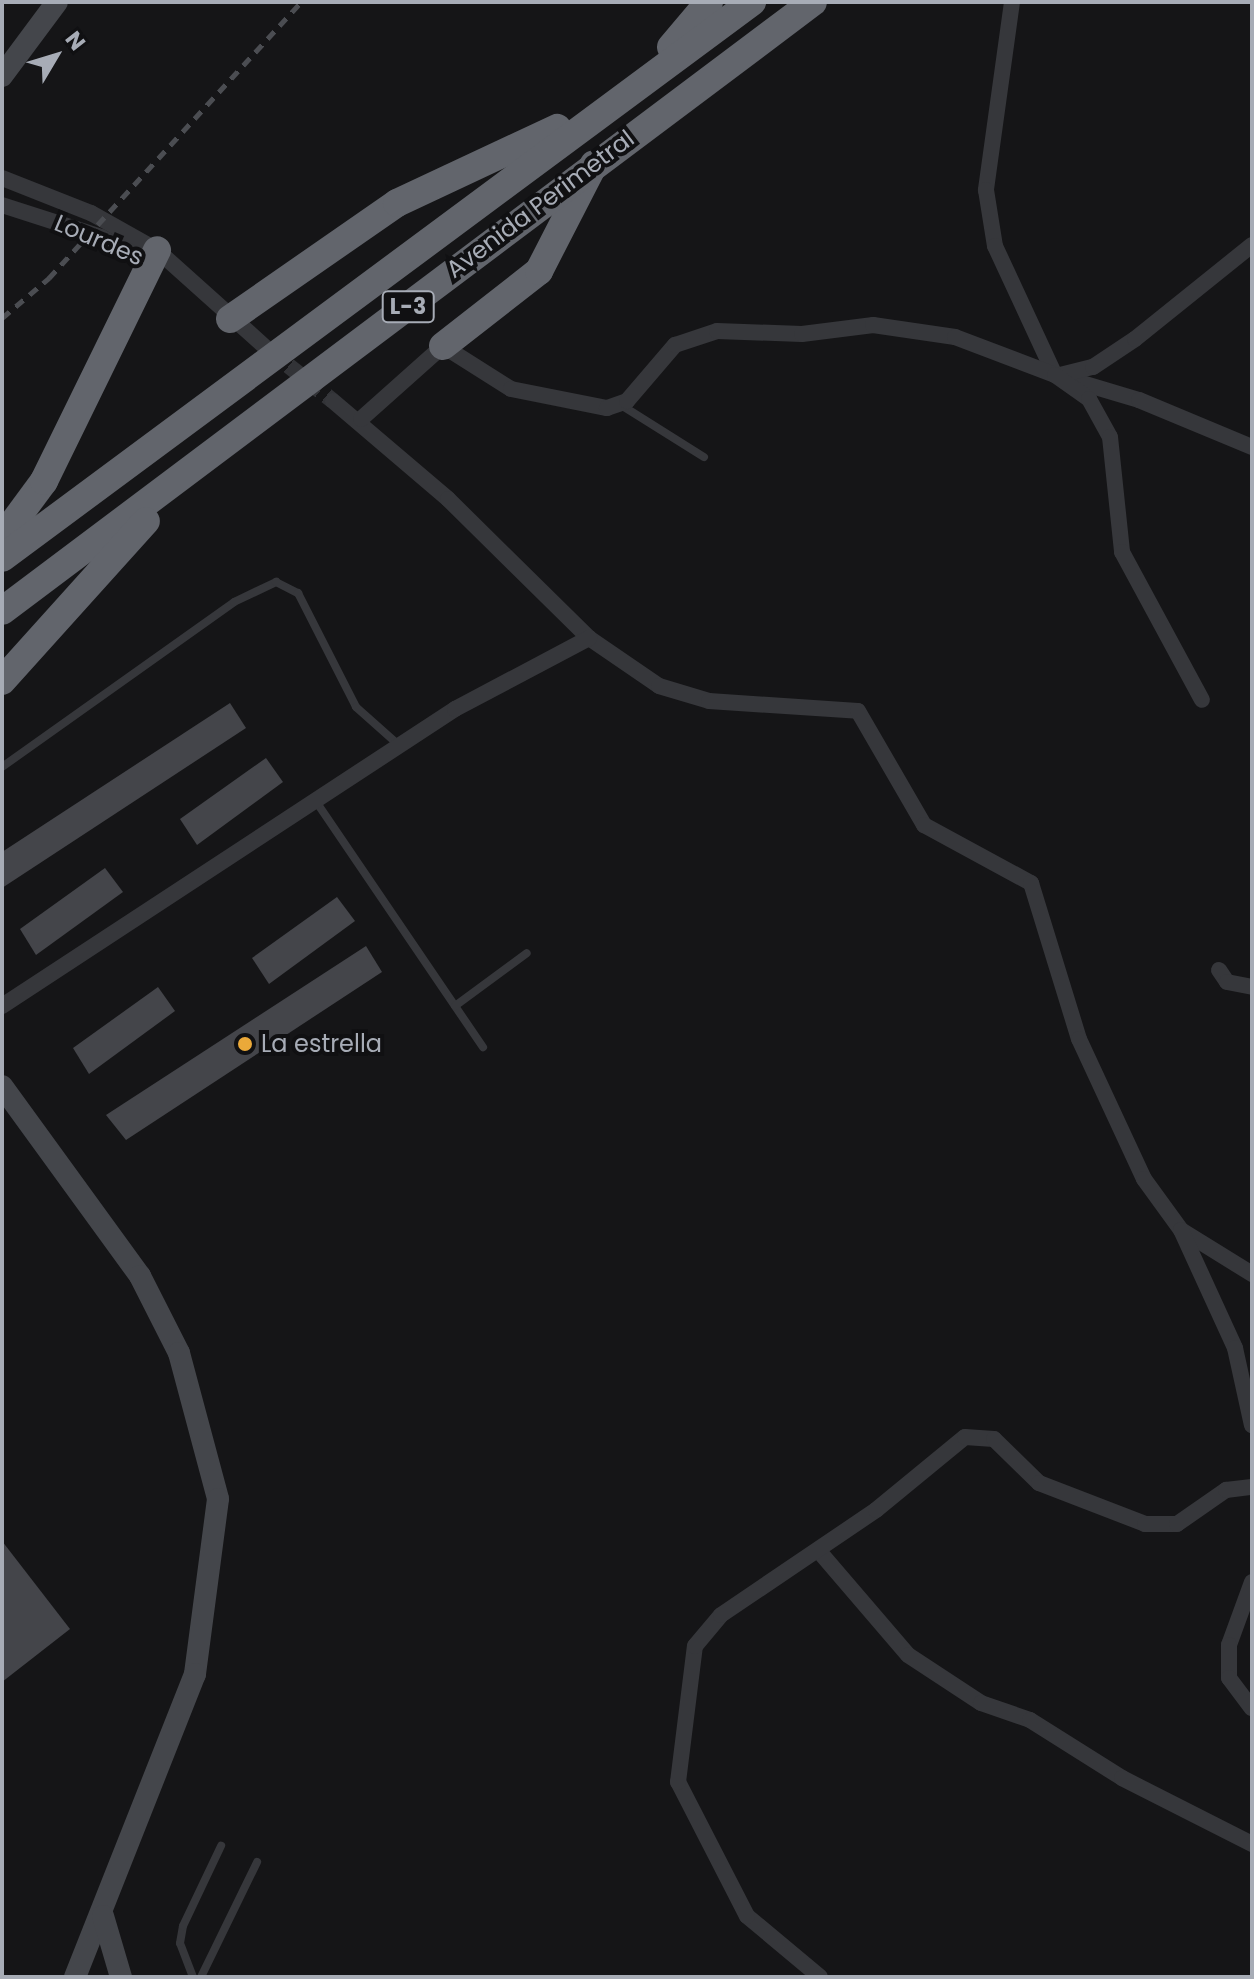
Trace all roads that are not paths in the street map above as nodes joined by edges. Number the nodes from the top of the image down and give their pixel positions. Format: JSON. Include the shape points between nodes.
{"nodes":[{"id":1,"x":57,"y":2,"type":"edge"},
{"id":2,"x":709,"y":2,"type":"edge"},
{"id":3,"x":752,"y":2,"type":"edge"},
{"id":4,"x":813,"y":2,"type":"edge"},
{"id":5,"x":1012,"y":2,"type":"edge"},
{"id":6,"x":2,"y":76,"type":"edge"},
{"id":7,"x":641,"y":81,"type":"junction"},
{"id":8,"x":605,"y":106,"type":"junction"},
{"id":9,"x":596,"y":160,"type":"junction"},
{"id":10,"x":2,"y":178,"type":"edge"},
{"id":11,"x":2,"y":205,"type":"edge"},
{"id":12,"x":528,"y":214,"type":"junction"},
{"id":13,"x":563,"y":235,"type":"junction"},
{"id":14,"x":1252,"y":245,"type":"edge"},
{"id":15,"x":154,"y":256,"type":"junction"},
{"id":16,"x":230,"y":319,"type":"junction"},
{"id":17,"x":443,"y":346,"type":"junction"},
{"id":18,"x":265,"y":347,"type":"tunnel mouth"},
{"id":19,"x":1055,"y":375,"type":"junction"},
{"id":20,"x":333,"y":401,"type":"tunnel mouth"},
{"id":21,"x":621,"y":405,"type":"junction"},
{"id":22,"x":361,"y":419,"type":"junction"},
{"id":23,"x":1252,"y":447,"type":"edge"},
{"id":24,"x":704,"y":457,"type":"dead end"},
{"id":25,"x":192,"y":473,"type":"junction"},
{"id":26,"x":2,"y":538,"type":"edge"},
{"id":27,"x":2,"y":558,"type":"edge"},
{"id":28,"x":2,"y":611,"type":"edge"},
{"id":29,"x":589,"y":638,"type":"junction"},
{"id":30,"x":2,"y":681,"type":"edge"},
{"id":31,"x":1202,"y":700,"type":"dead end"},
{"id":32,"x":400,"y":746,"type":"junction"},
{"id":33,"x":2,"y":767,"type":"edge"},
{"id":34,"x":315,"y":800,"type":"junction"},
{"id":35,"x":527,"y":953,"type":"dead end"},
{"id":36,"x":1219,"y":970,"type":"dead end"},
{"id":37,"x":1252,"y":987,"type":"edge"},
{"id":38,"x":2,"y":1006,"type":"edge"},
{"id":39,"x":455,"y":1006,"type":"junction"},
{"id":40,"x":483,"y":1047,"type":"dead end"},
{"id":41,"x":2,"y":1086,"type":"edge"},
{"id":42,"x":1181,"y":1230,"type":"junction"},
{"id":43,"x":1252,"y":1274,"type":"edge"},
{"id":44,"x":1252,"y":1425,"type":"edge"},
{"id":45,"x":1252,"y":1487,"type":"edge"},
{"id":46,"x":818,"y":1550,"type":"junction"},
{"id":47,"x":1252,"y":1582,"type":"edge"},
{"id":48,"x":1252,"y":1708,"type":"edge"},
{"id":49,"x":1252,"y":1844,"type":"edge"},
{"id":50,"x":221,"y":1846,"type":"dead end"},
{"id":51,"x":257,"y":1862,"type":"dead end"},
{"id":52,"x":103,"y":1907,"type":"junction"},
{"id":53,"x":75,"y":1977,"type":"edge"},
{"id":54,"x":121,"y":1977,"type":"edge"},
{"id":55,"x":193,"y":1977,"type":"edge"},
{"id":56,"x":201,"y":1977,"type":"edge"},
{"id":57,"x":820,"y":1977,"type":"edge"}],
"edges":[{"from":1,"to":6,"type":"street"},
{"from":2,"to":7,"type":"highway"},
{"from":3,"to":7,"type":"highway","name":"Avenida Perimetral","number":"L-3"},
{"from":4,"to":9,"type":"highway","name":"Avenida Perimetral","number":"L-3"},
{"from":5,"to":19,"type":"street","via":[[986,190],[995,246]]},
{"from":7,"to":8,"type":"highway","name":"Avenida Perimetral","number":"L-3"},
{"from":8,"to":16,"type":"highway","via":[[397,203]]},
{"from":8,"to":27,"type":"highway","name":"Avenida Perimetral","number":"L-3"},
{"from":9,"to":12,"type":"highway","name":"Avenida Perimetral","number":"L-3"},
{"from":9,"to":13,"type":"highway"},
{"from":10,"to":15,"type":"street","via":[[91,213]]},
{"from":11,"to":15,"type":"street","name":"Lourdes"},
{"from":12,"to":13,"type":"highway","via":[[543,211],[558,220]]},
{"from":12,"to":25,"type":"highway","name":"Avenida Perimetral","number":"L-3"},
{"from":13,"to":17,"type":"highway","via":[[539,271]]},
{"from":14,"to":19,"type":"street","via":[[1093,367]]},
{"from":15,"to":16,"type":"street"},
{"from":15,"to":26,"type":"highway","via":[[44,481]]},
{"from":16,"to":18,"type":"street"},
{"from":17,"to":21,"type":"street","via":[[511,389]]},
{"from":17,"to":22,"type":"street","number":"L-3"},
{"from":19,"to":21,"type":"street","via":[[923,329],[717,331],[675,345]]},
{"from":19,"to":23,"type":"street"},
{"from":19,"to":31,"type":"street","via":[[1089,399],[1110,437],[1113,525],[1122,552]]},
{"from":20,"to":22,"type":"street"},
{"from":21,"to":24,"type":"lane"},
{"from":22,"to":29,"type":"street"},
{"from":25,"to":28,"type":"highway","name":"Avenida Perimetral","number":"L-3"},
{"from":25,"to":30,"type":"highway"},
{"from":29,"to":32,"type":"street"},
{"from":29,"to":42,"type":"street","via":[[659,686],[709,701],[858,711],[924,825],[1031,883],[1079,1039],[1144,1179]]},
{"from":32,"to":33,"type":"lane","via":[[356,707],[298,593],[276,582],[234,602]]},
{"from":32,"to":34,"type":"street"},
{"from":34,"to":38,"type":"street"},
{"from":34,"to":39,"type":"lane"},
{"from":35,"to":39,"type":"lane"},
{"from":36,"to":37,"type":"street","via":[[1227,982]]},
{"from":39,"to":40,"type":"lane"},
{"from":41,"to":52,"type":"street","via":[[140,1276],[179,1353],[218,1499],[195,1674]]},
{"from":42,"to":43,"type":"street"},
{"from":42,"to":44,"type":"street","via":[[1235,1348]]},
{"from":45,"to":46,"type":"street","via":[[1226,1490],[1177,1524],[1145,1524],[1039,1483],[994,1439],[965,1437]]},
{"from":46,"to":49,"type":"street","via":[[908,1655],[981,1703],[1030,1720],[1122,1778]]},
{"from":46,"to":57,"type":"street","via":[[721,1615],[695,1646],[678,1782],[747,1916]]},
{"from":47,"to":48,"type":"street","via":[[1229,1645],[1229,1667]]},
{"from":50,"to":55,"type":"lane","via":[[183,1926],[180,1943]]},
{"from":51,"to":56,"type":"lane"},
{"from":52,"to":53,"type":"street"},
{"from":52,"to":54,"type":"street"}]}
